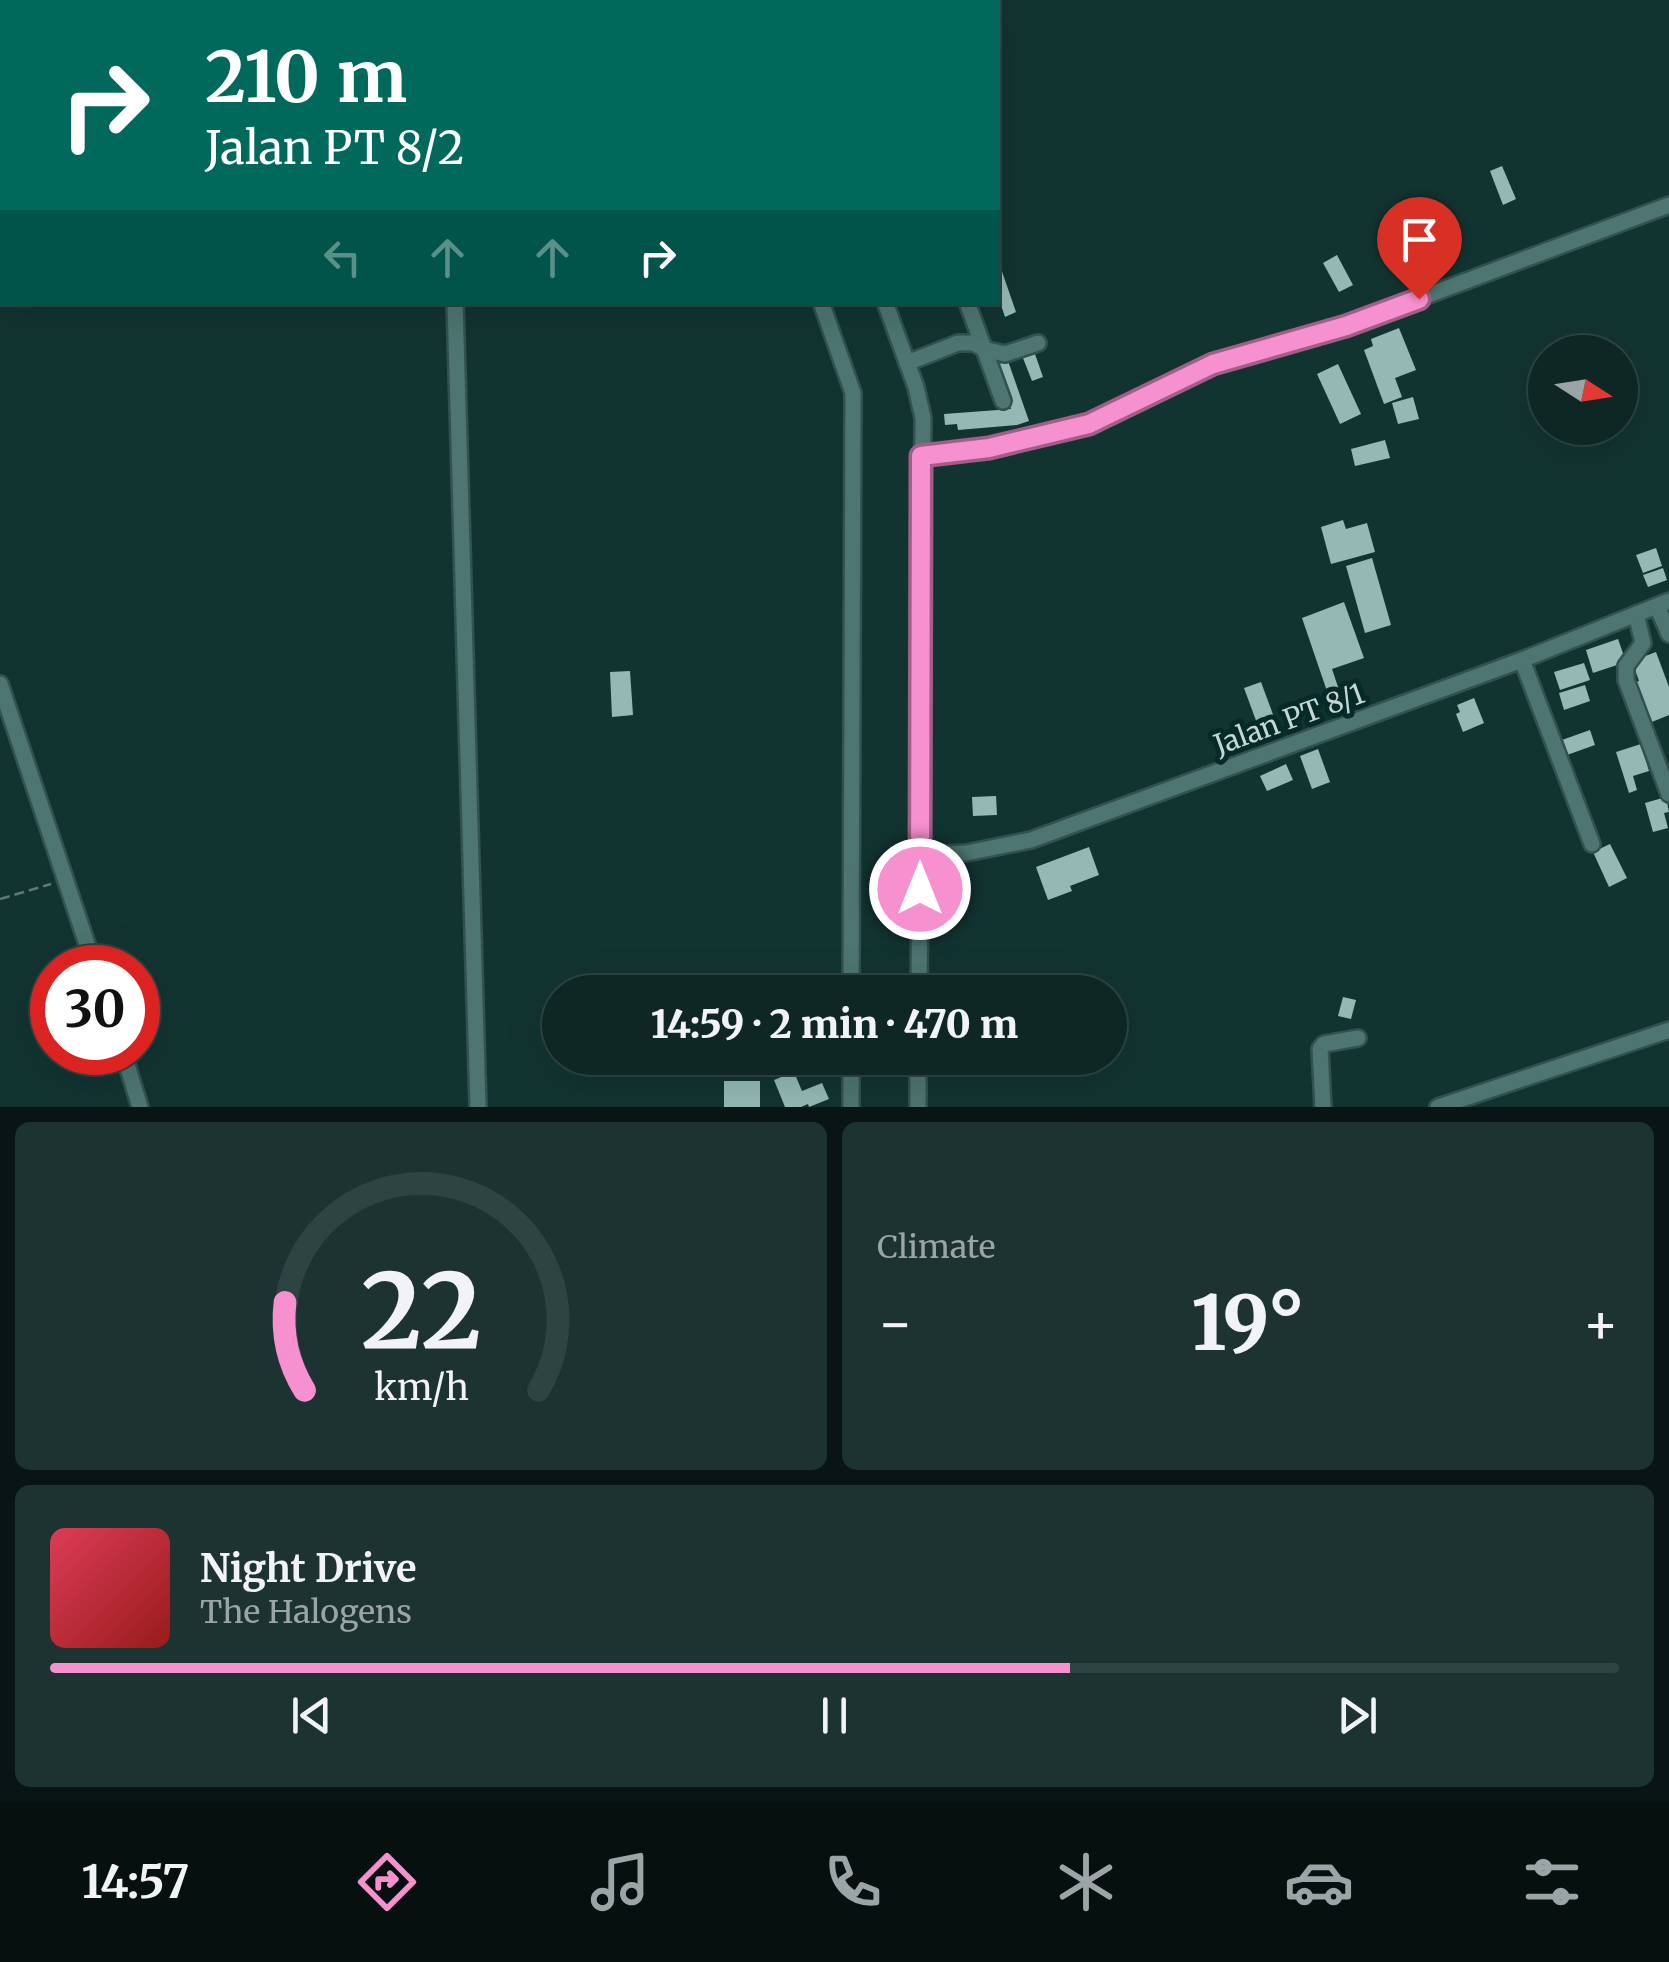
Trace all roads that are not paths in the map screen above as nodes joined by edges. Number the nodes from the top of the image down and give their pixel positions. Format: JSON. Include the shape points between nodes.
{"nodes":[{"id":1,"x":1669,"y":205,"type":"edge"},
{"id":2,"x":454,"y":305,"type":"edge"},
{"id":3,"x":822,"y":305,"type":"edge"},
{"id":4,"x":886,"y":305,"type":"edge"},
{"id":5,"x":968,"y":305,"type":"edge"},
{"id":6,"x":1038,"y":343,"type":"dead end"},
{"id":7,"x":984,"y":350,"type":"junction"},
{"id":8,"x":907,"y":363,"type":"junction"},
{"id":9,"x":1003,"y":400,"type":"dead end"},
{"id":10,"x":921,"y":456,"type":"junction"},
{"id":11,"x":1663,"y":604,"type":"edge"},
{"id":12,"x":1636,"y":614,"type":"junction"},
{"id":13,"x":1669,"y":634,"type":"edge"},
{"id":14,"x":1522,"y":660,"type":"junction"},
{"id":15,"x":0,"y":684,"type":"edge"},
{"id":16,"x":1669,"y":794,"type":"edge"},
{"id":17,"x":1592,"y":844,"type":"dead end"},
{"id":18,"x":920,"y":855,"type":"junction"},
{"id":19,"x":87,"y":945,"type":"edge"},
{"id":20,"x":851,"y":975,"type":"edge"},
{"id":21,"x":919,"y":975,"type":"edge"},
{"id":22,"x":1669,"y":1030,"type":"edge"},
{"id":23,"x":1358,"y":1038,"type":"dead end"},
{"id":24,"x":131,"y":1075,"type":"edge"},
{"id":25,"x":851,"y":1075,"type":"edge"},
{"id":26,"x":918,"y":1075,"type":"edge"},
{"id":27,"x":140,"y":1107,"type":"edge"},
{"id":28,"x":478,"y":1107,"type":"edge"},
{"id":29,"x":851,"y":1107,"type":"edge"},
{"id":30,"x":918,"y":1107,"type":"edge"},
{"id":31,"x":1323,"y":1107,"type":"edge"},
{"id":32,"x":1438,"y":1107,"type":"edge"}],
"edges":[{"from":1,"to":10,"type":"street","via":[[1346,326],[1213,364],[1089,424]]},
{"from":2,"to":28,"type":"street"},
{"from":3,"to":20,"type":"street","via":[[853,392]]},
{"from":4,"to":8,"type":"street"},
{"from":5,"to":7,"type":"street"},
{"from":6,"to":7,"type":"street","via":[[1004,354]]},
{"from":7,"to":8,"type":"street","via":[[958,342]]},
{"from":7,"to":9,"type":"street"},
{"from":8,"to":10,"type":"street","via":[[923,418]]},
{"from":10,"to":18,"type":"street"},
{"from":11,"to":12,"type":"street","name":"Jalan PT 8/1"},
{"from":11,"to":13,"type":"street"},
{"from":12,"to":14,"type":"street","name":"Jalan PT 8/1"},
{"from":12,"to":16,"type":"street","via":[[1643,643],[1626,666],[1626,680]]},
{"from":14,"to":17,"type":"street"},
{"from":14,"to":18,"type":"street","name":"Jalan PT 8/1","via":[[1030,840]]},
{"from":15,"to":19,"type":"street"},
{"from":18,"to":21,"type":"street"},
{"from":22,"to":32,"type":"street"},
{"from":23,"to":31,"type":"street","via":[[1320,1049]]},
{"from":24,"to":27,"type":"street"},
{"from":25,"to":29,"type":"street"},
{"from":26,"to":30,"type":"street"}]}
